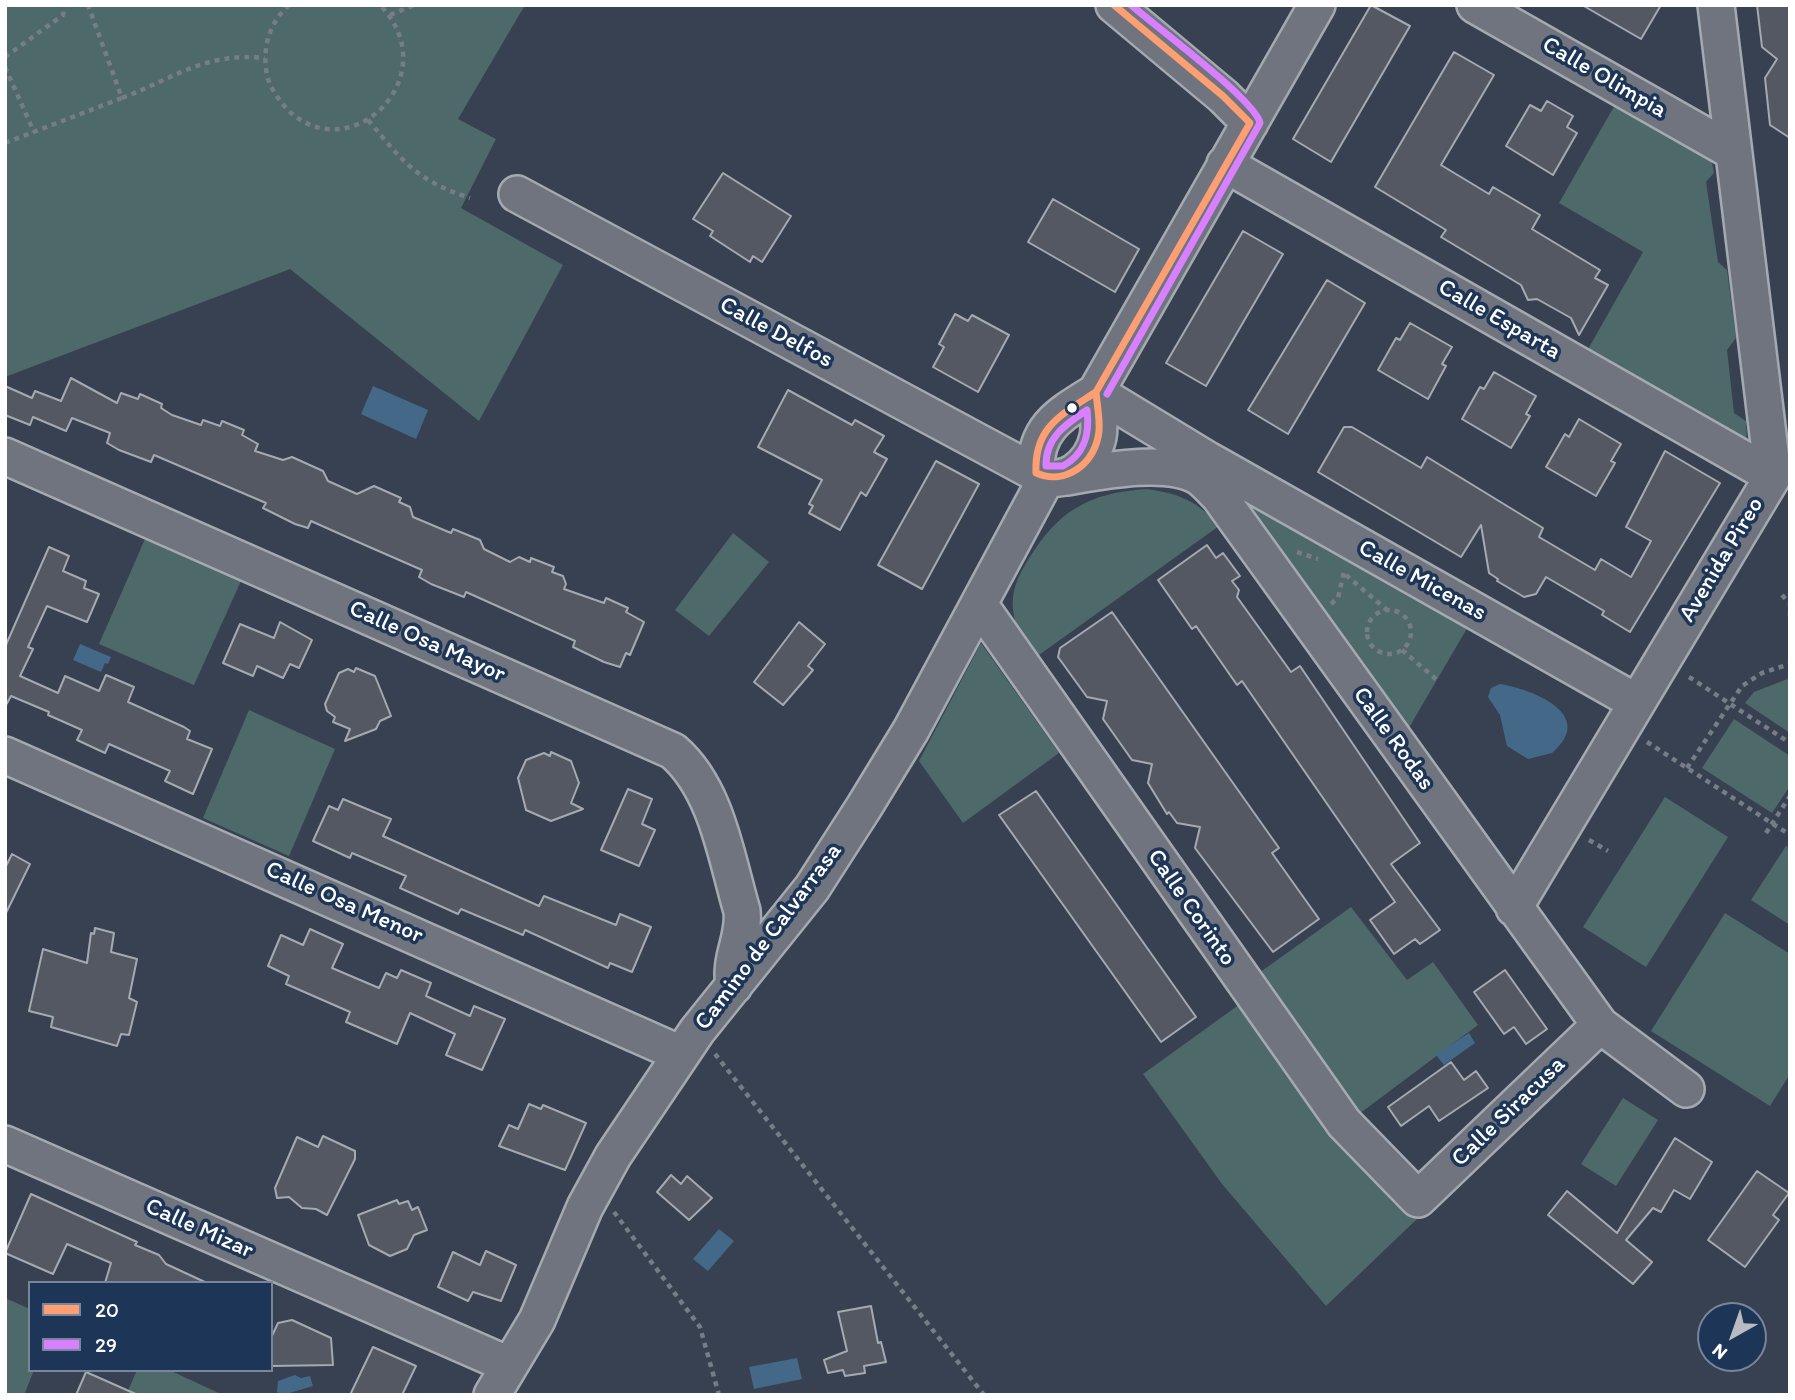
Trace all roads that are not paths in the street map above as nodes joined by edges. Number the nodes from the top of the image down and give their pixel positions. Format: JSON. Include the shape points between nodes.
{"nodes":[{"id":1,"x":1114,"y":5,"type":"edge"},
{"id":2,"x":1317,"y":5,"type":"edge"},
{"id":3,"x":1475,"y":5,"type":"edge"},
{"id":4,"x":1716,"y":5,"type":"edge"},
{"id":5,"x":1250,"y":123,"type":"junction"},
{"id":6,"x":1732,"y":151,"type":"junction"},
{"id":7,"x":1225,"y":164,"type":"junction"},
{"id":8,"x":517,"y":194,"type":"dead end"},
{"id":9,"x":1089,"y":405,"type":"junction"},
{"id":10,"x":5,"y":456,"type":"edge"},
{"id":11,"x":1203,"y":468,"type":"junction"},
{"id":12,"x":1773,"y":475,"type":"junction"},
{"id":13,"x":1050,"y":476,"type":"junction"},
{"id":14,"x":979,"y":604,"type":"junction"},
{"id":15,"x":1629,"y":714,"type":"junction"},
{"id":16,"x":5,"y":755,"type":"edge"},
{"id":17,"x":1514,"y":908,"type":"junction"},
{"id":18,"x":707,"y":1010,"type":"junction"},
{"id":19,"x":1601,"y":1025,"type":"junction"},
{"id":20,"x":1686,"y":1089,"type":"dead end"},
{"id":21,"x":5,"y":1144,"type":"edge"},
{"id":22,"x":1418,"y":1199,"type":"joint"},
{"id":23,"x":509,"y":1365,"type":"junction"},
{"id":24,"x":492,"y":1395,"type":"edge"}],
"edges":[{"from":1,"to":5,"type":"street"},
{"from":2,"to":5,"type":"street"},
{"from":3,"to":6,"type":"street","name":"Calle Olimpia"},
{"from":4,"to":6,"type":"street","name":"Avenida Pireo"},
{"from":5,"to":7,"type":"street"},
{"from":6,"to":12,"type":"street","name":"Avenida Pireo"},
{"from":7,"to":9,"type":"street"},
{"from":7,"to":12,"type":"street","name":"Calle Esparta"},
{"from":8,"to":13,"type":"street","name":"Calle Delfos"},
{"from":9,"to":11,"type":"street","name":"Calle Micenas"},
{"from":9,"to":13,"type":"street","via":[[1099,433],[1092,457]]},
{"from":9,"to":13,"type":"street","via":[[1052,421],[1035,451]]},
{"from":10,"to":18,"type":"street","name":"Calle Osa Mayor","via":[[673,751],[704,786],[744,926],[731,966]]},
{"from":11,"to":13,"type":"street","name":"Calle Rodas","via":[[1116,469]]},
{"from":11,"to":15,"type":"street","name":"Calle Micenas"},
{"from":11,"to":17,"type":"street","name":"Calle Rodas"},
{"from":12,"to":15,"type":"street","name":"Avenida Pireo"},
{"from":13,"to":14,"type":"street","name":"Camino de Calvarrasa"},
{"from":14,"to":18,"type":"street","name":"Camino de Calvarrasa","via":[[911,730],[812,888]]},
{"from":14,"to":22,"type":"street","name":"Calle Corinto","via":[[1344,1123]]},
{"from":15,"to":17,"type":"street","name":"Avenida Pireo"},
{"from":16,"to":18,"type":"street","name":"Calle Osa Menor","via":[[644,1035]]},
{"from":17,"to":19,"type":"street","name":"Calle Rodas"},
{"from":18,"to":23,"type":"street","name":"Camino de Calvarrasa","via":[[592,1192],[537,1320]]},
{"from":19,"to":20,"type":"street","name":"Calle Rodas"},
{"from":19,"to":22,"type":"street","name":"Calle Siracusa"},
{"from":21,"to":23,"type":"street","name":"Calle Mizar"},
{"from":23,"to":24,"type":"street","name":"Camino de Calvarrasa"}]}
